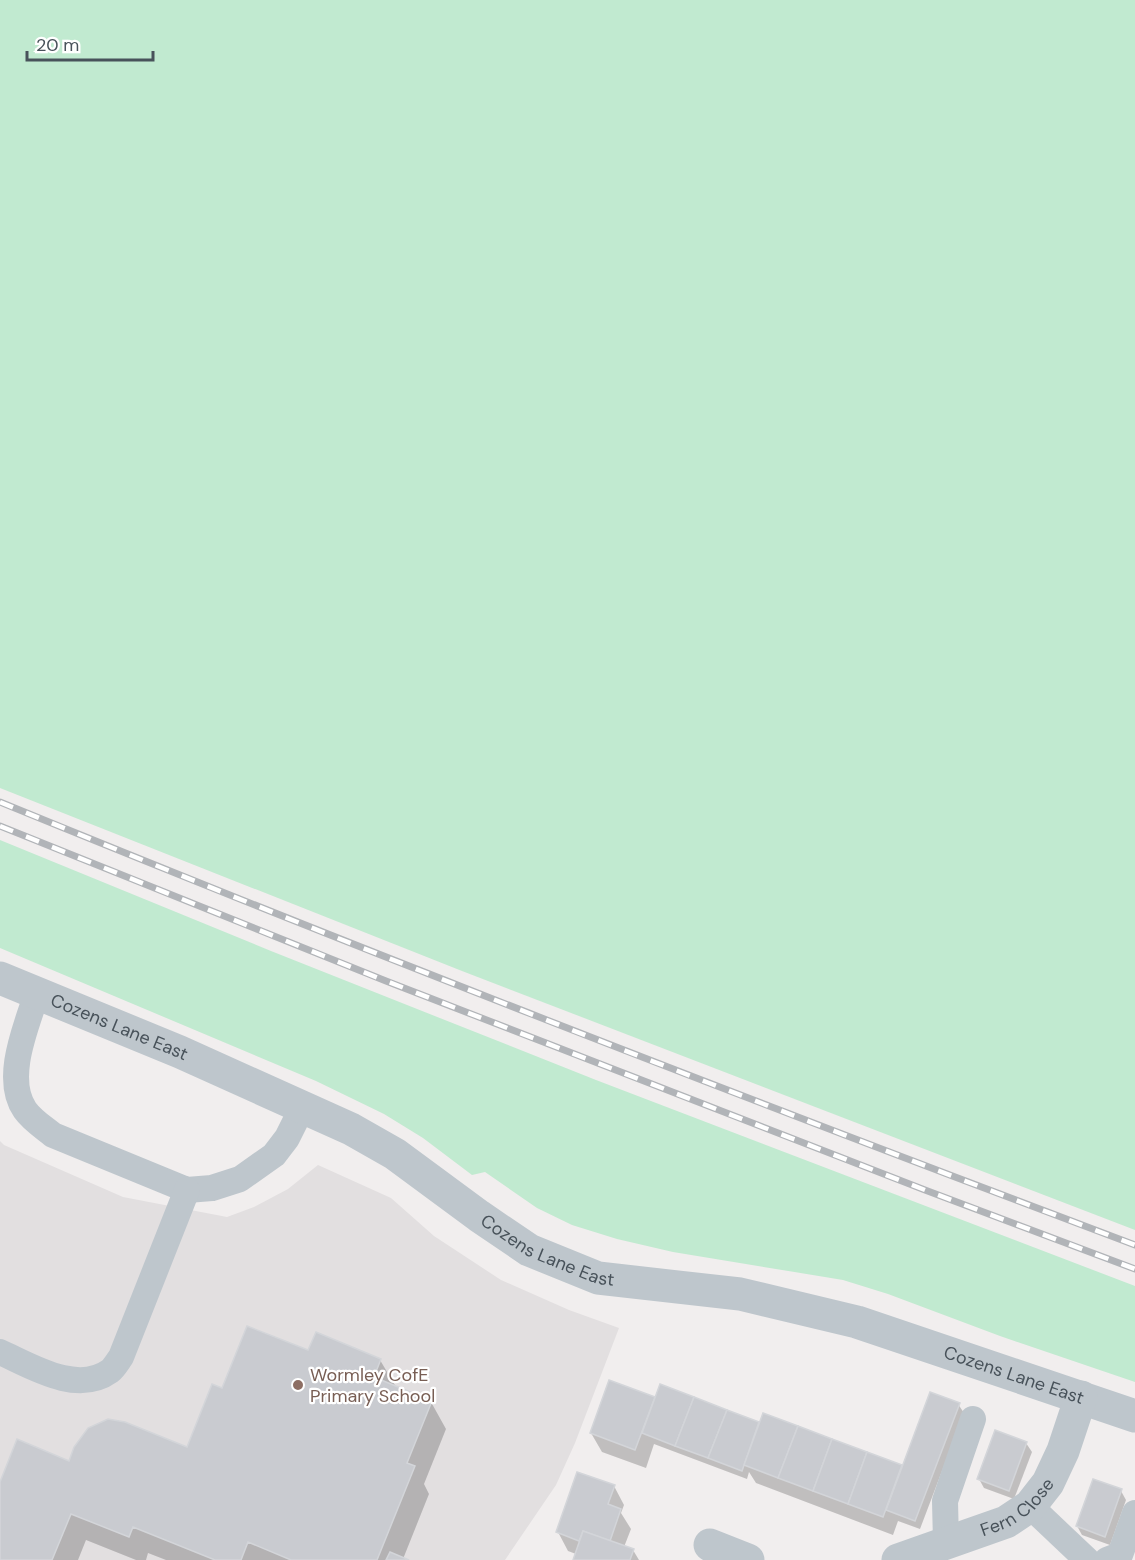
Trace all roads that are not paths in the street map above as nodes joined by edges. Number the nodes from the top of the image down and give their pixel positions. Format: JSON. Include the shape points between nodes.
{"nodes":[{"id":1,"x":0,"y":978,"type":"edge"},
{"id":2,"x":37,"y":993,"type":"junction"},
{"id":3,"x":303,"y":1106,"type":"junction"},
{"id":4,"x":187,"y":1190,"type":"junction"},
{"id":5,"x":0,"y":1352,"type":"edge"},
{"id":6,"x":1081,"y":1397,"type":"junction"},
{"id":7,"x":1135,"y":1416,"type":"edge"},
{"id":8,"x":973,"y":1419,"type":"dead end"},
{"id":9,"x":1030,"y":1506,"type":"junction"},
{"id":10,"x":1135,"y":1514,"type":"edge"},
{"id":11,"x":946,"y":1542,"type":"junction"},
{"id":12,"x":710,"y":1545,"type":"dead end"},
{"id":13,"x":748,"y":1560,"type":"edge"},
{"id":14,"x":898,"y":1560,"type":"edge"},
{"id":15,"x":1087,"y":1560,"type":"edge"},
{"id":16,"x":1107,"y":1560,"type":"edge"}],
"edges":[{"from":1,"to":2,"type":"street","name":"Cozens Lane East"},
{"from":2,"to":3,"type":"street","name":"Cozens Lane East"},
{"from":2,"to":4,"type":"lane","via":[[19,1049],[16,1078],[25,1109],[53,1135]]},
{"from":3,"to":4,"type":"lane","via":[[287,1138],[257,1168],[240,1179],[212,1188]]},
{"from":3,"to":6,"type":"street","name":"Cozens Lane East","via":[[395,1154],[529,1250],[598,1278],[740,1294],[857,1322]]},
{"from":4,"to":5,"type":"lane","via":[[121,1357],[111,1370],[99,1377],[70,1380]]},
{"from":6,"to":7,"type":"street","name":"Cozens Lane East"},
{"from":6,"to":9,"type":"street","name":"Fern Close","via":[[1063,1451],[1048,1483]]},
{"from":8,"to":11,"type":"lane","via":[[945,1501]]},
{"from":9,"to":11,"type":"street","name":"Fern Close","via":[[1006,1522]]},
{"from":9,"to":15,"type":"lane"},
{"from":10,"to":16,"type":"lane","via":[[1120,1555]]},
{"from":11,"to":14,"type":"street","name":"Fern Close"},
{"from":12,"to":13,"type":"street"}]}
